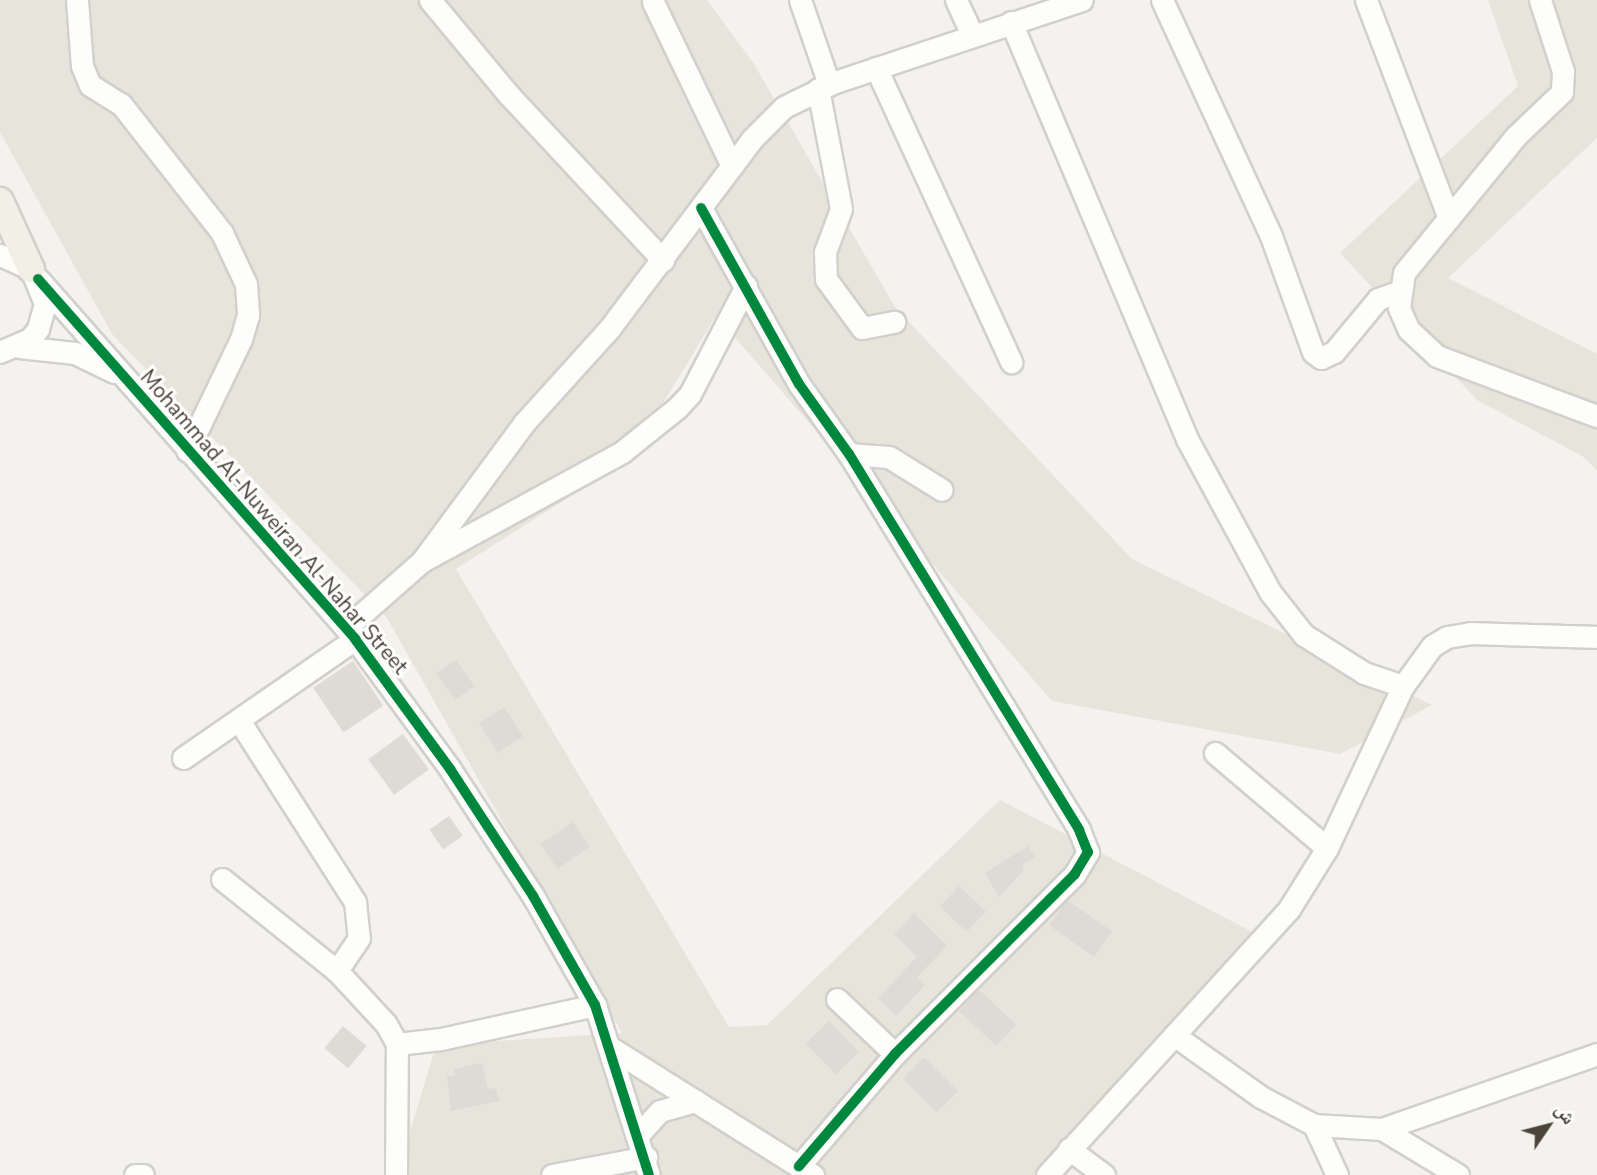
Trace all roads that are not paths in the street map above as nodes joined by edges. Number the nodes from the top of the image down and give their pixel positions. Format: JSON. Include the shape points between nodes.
{"nodes":[{"id":1,"x":77,"y":0,"type":"edge"},
{"id":2,"x":430,"y":0,"type":"edge"},
{"id":3,"x":800,"y":0,"type":"edge"},
{"id":4,"x":956,"y":0,"type":"edge"},
{"id":5,"x":1082,"y":0,"type":"edge"},
{"id":6,"x":1162,"y":0,"type":"edge"},
{"id":7,"x":1366,"y":0,"type":"edge"},
{"id":8,"x":1540,"y":0,"type":"edge"},
{"id":9,"x":653,"y":2,"type":"dead end"},
{"id":10,"x":1010,"y":22,"type":"junction"},
{"id":11,"x":972,"y":35,"type":"junction"},
{"id":12,"x":876,"y":68,"type":"junction"},
{"id":13,"x":824,"y":86,"type":"junction"},
{"id":14,"x":732,"y":166,"type":"junction"},
{"id":15,"x":0,"y":201,"type":"edge"},
{"id":16,"x":701,"y":208,"type":"junction"},
{"id":17,"x":1449,"y":218,"type":"junction"},
{"id":18,"x":0,"y":255,"type":"edge"},
{"id":19,"x":663,"y":260,"type":"junction"},
{"id":20,"x":35,"y":274,"type":"junction"},
{"id":21,"x":747,"y":286,"type":"junction"},
{"id":22,"x":1398,"y":292,"type":"junction"},
{"id":23,"x":894,"y":322,"type":"dead end"},
{"id":24,"x":5,"y":351,"type":"edge"},
{"id":25,"x":1011,"y":362,"type":"dead end"},
{"id":26,"x":124,"y":378,"type":"junction"},
{"id":27,"x":1597,"y":416,"type":"edge"},
{"id":28,"x":187,"y":450,"type":"junction"},
{"id":29,"x":849,"y":454,"type":"junction"},
{"id":30,"x":942,"y":490,"type":"dead end"},
{"id":31,"x":422,"y":561,"type":"junction"},
{"id":32,"x":350,"y":633,"type":"junction"},
{"id":33,"x":1597,"y":637,"type":"edge"},
{"id":34,"x":1403,"y":686,"type":"junction"},
{"id":35,"x":240,"y":722,"type":"junction"},
{"id":36,"x":1215,"y":754,"type":"dead end"},
{"id":37,"x":183,"y":758,"type":"dead end"},
{"id":38,"x":1327,"y":848,"type":"junction"},
{"id":39,"x":222,"y":879,"type":"dead end"},
{"id":40,"x":337,"y":971,"type":"junction"},
{"id":41,"x":836,"y":999,"type":"dead end"},
{"id":42,"x":595,"y":1006,"type":"junction"},
{"id":43,"x":1174,"y":1035,"type":"junction"},
{"id":44,"x":397,"y":1044,"type":"junction"},
{"id":45,"x":611,"y":1048,"type":"junction"},
{"id":46,"x":895,"y":1054,"type":"junction"},
{"id":47,"x":1597,"y":1054,"type":"edge"},
{"id":48,"x":696,"y":1101,"type":"junction"},
{"id":49,"x":1314,"y":1125,"type":"junction"},
{"id":50,"x":1382,"y":1129,"type":"junction"},
{"id":51,"x":639,"y":1133,"type":"junction"},
{"id":52,"x":1069,"y":1149,"type":"junction"},
{"id":53,"x":647,"y":1166,"type":"edge"},
{"id":54,"x":806,"y":1170,"type":"edge"},
{"id":55,"x":135,"y":1175,"type":"edge"},
{"id":56,"x":142,"y":1175,"type":"edge"},
{"id":57,"x":396,"y":1175,"type":"edge"},
{"id":58,"x":552,"y":1175,"type":"edge"},
{"id":59,"x":1046,"y":1175,"type":"edge"},
{"id":60,"x":1104,"y":1175,"type":"edge"},
{"id":61,"x":1337,"y":1175,"type":"edge"},
{"id":62,"x":1458,"y":1175,"type":"edge"}],
"edges":[{"from":1,"to":28,"type":"street","via":[[82,66],[90,85],[121,104],[222,233],[246,284],[248,316],[241,339]]},
{"from":2,"to":19,"type":"street","via":[[509,95]]},
{"from":3,"to":13,"type":"street"},
{"from":4,"to":11,"type":"street"},
{"from":5,"to":10,"type":"street"},
{"from":6,"to":22,"type":"street","via":[[1271,236],[1313,352],[1321,358],[1334,352],[1378,299]]},
{"from":7,"to":17,"type":"street"},
{"from":8,"to":17,"type":"street","via":[[1563,71],[1562,92],[1517,136]]},
{"from":9,"to":14,"type":"street"},
{"from":10,"to":11,"type":"street"},
{"from":10,"to":34,"type":"street","via":[[1187,439],[1270,592],[1304,635],[1364,673]]},
{"from":11,"to":12,"type":"street"},
{"from":12,"to":13,"type":"street"},
{"from":12,"to":25,"type":"street"},
{"from":13,"to":14,"type":"street","via":[[768,121]]},
{"from":13,"to":23,"type":"street","via":[[841,209],[825,252],[825,279],[862,328]]},
{"from":14,"to":16,"type":"street"},
{"from":15,"to":20,"type":"main road"},
{"from":16,"to":19,"type":"street"},
{"from":16,"to":21,"type":"street"},
{"from":17,"to":22,"type":"street","via":[[1404,273]]},
{"from":18,"to":20,"type":"street"},
{"from":19,"to":31,"type":"street","via":[[609,329],[524,423]]},
{"from":20,"to":24,"type":"street","via":[[43,291],[43,317],[38,329]]},
{"from":20,"to":26,"type":"street","name":"Mohammad Al-Nuweiran Al-Nahar Street"},
{"from":21,"to":29,"type":"street","via":[[799,384]]},
{"from":21,"to":31,"type":"street","via":[[690,394],[677,408],[622,452]]},
{"from":22,"to":27,"type":"street","via":[[1409,330],[1437,356]]},
{"from":24,"to":26,"type":"street","name":"Mohammad Al-Nuweiran Al-Nahar Street","via":[[75,353]]},
{"from":26,"to":28,"type":"street","name":"Mohammad Al-Nuweiran Al-Nahar Street"},
{"from":28,"to":32,"type":"street","name":"Mohammad Al-Nuweiran Al-Nahar Street"},
{"from":29,"to":30,"type":"street","via":[[889,457]]},
{"from":29,"to":46,"type":"street","via":[[1079,830],[1088,852],[1075,874]]},
{"from":31,"to":32,"type":"street"},
{"from":32,"to":35,"type":"street"},
{"from":32,"to":42,"type":"street","name":"Mohammad Al-Nuweiran Al-Nahar Street","via":[[479,811]]},
{"from":33,"to":34,"type":"street","via":[[1447,636],[1416,663]]},
{"from":34,"to":38,"type":"street"},
{"from":35,"to":37,"type":"street"},
{"from":35,"to":40,"type":"street","via":[[355,902],[359,938]]},
{"from":36,"to":38,"type":"street"},
{"from":38,"to":43,"type":"street","via":[[1289,909]]},
{"from":39,"to":40,"type":"street"},
{"from":40,"to":44,"type":"street","via":[[386,1024]]},
{"from":41,"to":46,"type":"street"},
{"from":42,"to":44,"type":"street"},
{"from":42,"to":45,"type":"street","name":"Mohammad Al-Nuweiran Al-Nahar Street"},
{"from":43,"to":49,"type":"street","via":[[1261,1097]]},
{"from":43,"to":52,"type":"street"},
{"from":44,"to":57,"type":"street"},
{"from":45,"to":48,"type":"street"},
{"from":45,"to":51,"type":"street","name":"Mohammad Al-Nuweiran Al-Nahar Street"},
{"from":46,"to":54,"type":"street"},
{"from":47,"to":50,"type":"street"},
{"from":48,"to":51,"type":"street","via":[[660,1111]]},
{"from":48,"to":54,"type":"street"},
{"from":49,"to":50,"type":"street"},
{"from":49,"to":61,"type":"street"},
{"from":50,"to":62,"type":"street"},
{"from":51,"to":53,"type":"street","name":"Mohammad Al-Nuweiran Al-Nahar Street"},
{"from":52,"to":59,"type":"street"},
{"from":52,"to":60,"type":"street"},
{"from":53,"to":58,"type":"street"},
{"from":55,"to":56,"type":"street"}]}
